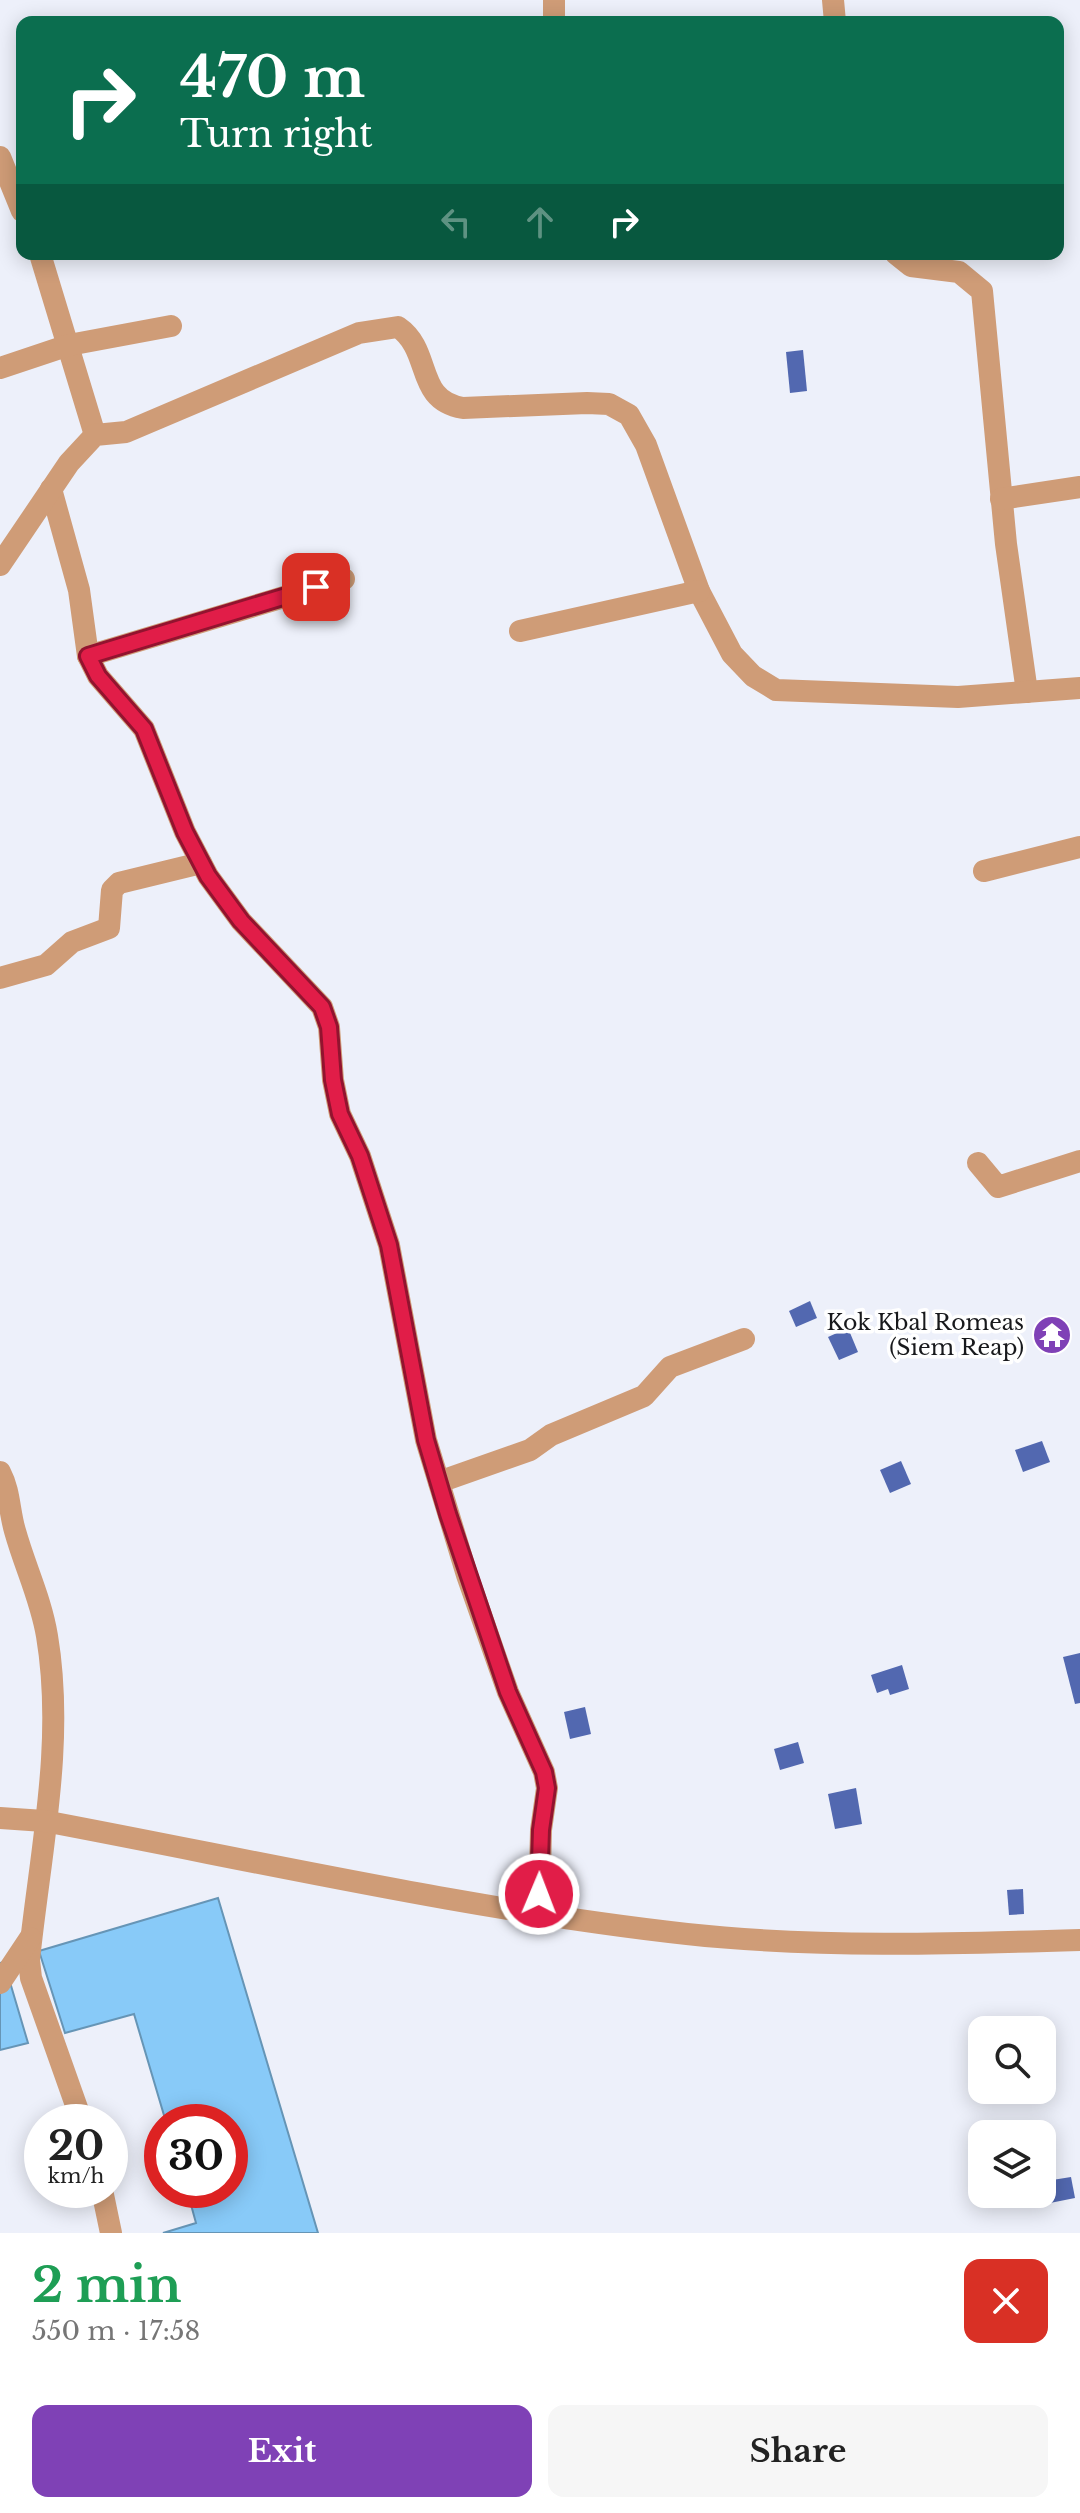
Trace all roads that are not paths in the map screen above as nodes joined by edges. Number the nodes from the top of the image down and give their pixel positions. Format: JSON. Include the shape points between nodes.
{"nodes":[{"id":1,"x":0,"y":157,"type":"edge"},
{"id":2,"x":16,"y":196,"type":"edge"},
{"id":3,"x":42,"y":260,"type":"edge"},
{"id":4,"x":904,"y":260,"type":"edge"},
{"id":5,"x":171,"y":326,"type":"dead end"},
{"id":6,"x":69,"y":345,"type":"junction"},
{"id":7,"x":0,"y":368,"type":"edge"},
{"id":8,"x":95,"y":435,"type":"junction"},
{"id":9,"x":1080,"y":487,"type":"edge"},
{"id":10,"x":51,"y":489,"type":"junction"},
{"id":11,"x":1001,"y":499,"type":"junction"},
{"id":12,"x":0,"y":565,"type":"edge"},
{"id":13,"x":344,"y":579,"type":"dead end"},
{"id":14,"x":699,"y":591,"type":"junction"},
{"id":15,"x":520,"y":631,"type":"dead end"},
{"id":16,"x":88,"y":656,"type":"junction"},
{"id":17,"x":1080,"y":688,"type":"edge"},
{"id":18,"x":1027,"y":692,"type":"junction"},
{"id":19,"x":1080,"y":847,"type":"edge"},
{"id":20,"x":201,"y":863,"type":"junction"},
{"id":21,"x":984,"y":871,"type":"dead end"},
{"id":22,"x":0,"y":978,"type":"edge"},
{"id":23,"x":1080,"y":1161,"type":"edge"},
{"id":24,"x":978,"y":1163,"type":"dead end"},
{"id":25,"x":744,"y":1339,"type":"dead end"},
{"id":26,"x":0,"y":1472,"type":"edge"},
{"id":27,"x":439,"y":1482,"type":"junction"},
{"id":28,"x":7,"y":1531,"type":"edge"},
{"id":29,"x":0,"y":1818,"type":"edge"},
{"id":30,"x":44,"y":1821,"type":"junction"},
{"id":31,"x":539,"y":1915,"type":"junction"},
{"id":32,"x":32,"y":1936,"type":"junction"},
{"id":33,"x":1080,"y":1940,"type":"edge"},
{"id":34,"x":0,"y":1983,"type":"edge"},
{"id":35,"x":76,"y":2104,"type":"edge"},
{"id":36,"x":106,"y":2208,"type":"edge"},
{"id":37,"x":111,"y":2233,"type":"edge"}],
"edges":[{"from":1,"to":2,"type":"street"},
{"from":3,"to":6,"type":"street"},
{"from":4,"to":11,"type":"street","via":[[911,266],[959,272],[982,291]]},
{"from":5,"to":6,"type":"street"},
{"from":6,"to":7,"type":"street"},
{"from":6,"to":8,"type":"street"},
{"from":8,"to":10,"type":"street"},
{"from":8,"to":14,"type":"street","via":[[126,432],[359,333],[398,327],[415,346],[435,397],[446,405],[609,404],[629,415],[646,445]]},
{"from":9,"to":11,"type":"street"},
{"from":10,"to":12,"type":"street"},
{"from":10,"to":16,"type":"street","via":[[79,590]]},
{"from":11,"to":18,"type":"street"},
{"from":13,"to":16,"type":"street"},
{"from":14,"to":15,"type":"street"},
{"from":14,"to":18,"type":"street","via":[[732,654],[776,690],[958,697]]},
{"from":16,"to":20,"type":"street","via":[[98,676],[144,729]]},
{"from":17,"to":18,"type":"street"},
{"from":19,"to":21,"type":"street"},
{"from":20,"to":22,"type":"street","via":[[119,883],[112,890],[105,932],[72,942],[46,965]]},
{"from":20,"to":27,"type":"street","via":[[241,921],[322,1007],[340,1114],[360,1156],[389,1245],[426,1440]]},
{"from":23,"to":24,"type":"street","via":[[998,1187]]},
{"from":25,"to":27,"type":"street","via":[[670,1367],[644,1396],[551,1435],[530,1450]]},
{"from":26,"to":28,"type":"street","via":[[12,1504]]},
{"from":27,"to":31,"type":"street","via":[[508,1692],[544,1772]]},
{"from":28,"to":30,"type":"street","via":[[39,1594],[48,1639],[54,1759]]},
{"from":29,"to":30,"type":"street"},
{"from":30,"to":31,"type":"street"},
{"from":30,"to":32,"type":"street"},
{"from":31,"to":33,"type":"street","via":[[749,1939],[948,1944]]},
{"from":32,"to":34,"type":"street"},
{"from":32,"to":35,"type":"street","via":[[31,1978]]},
{"from":36,"to":37,"type":"street"}]}
